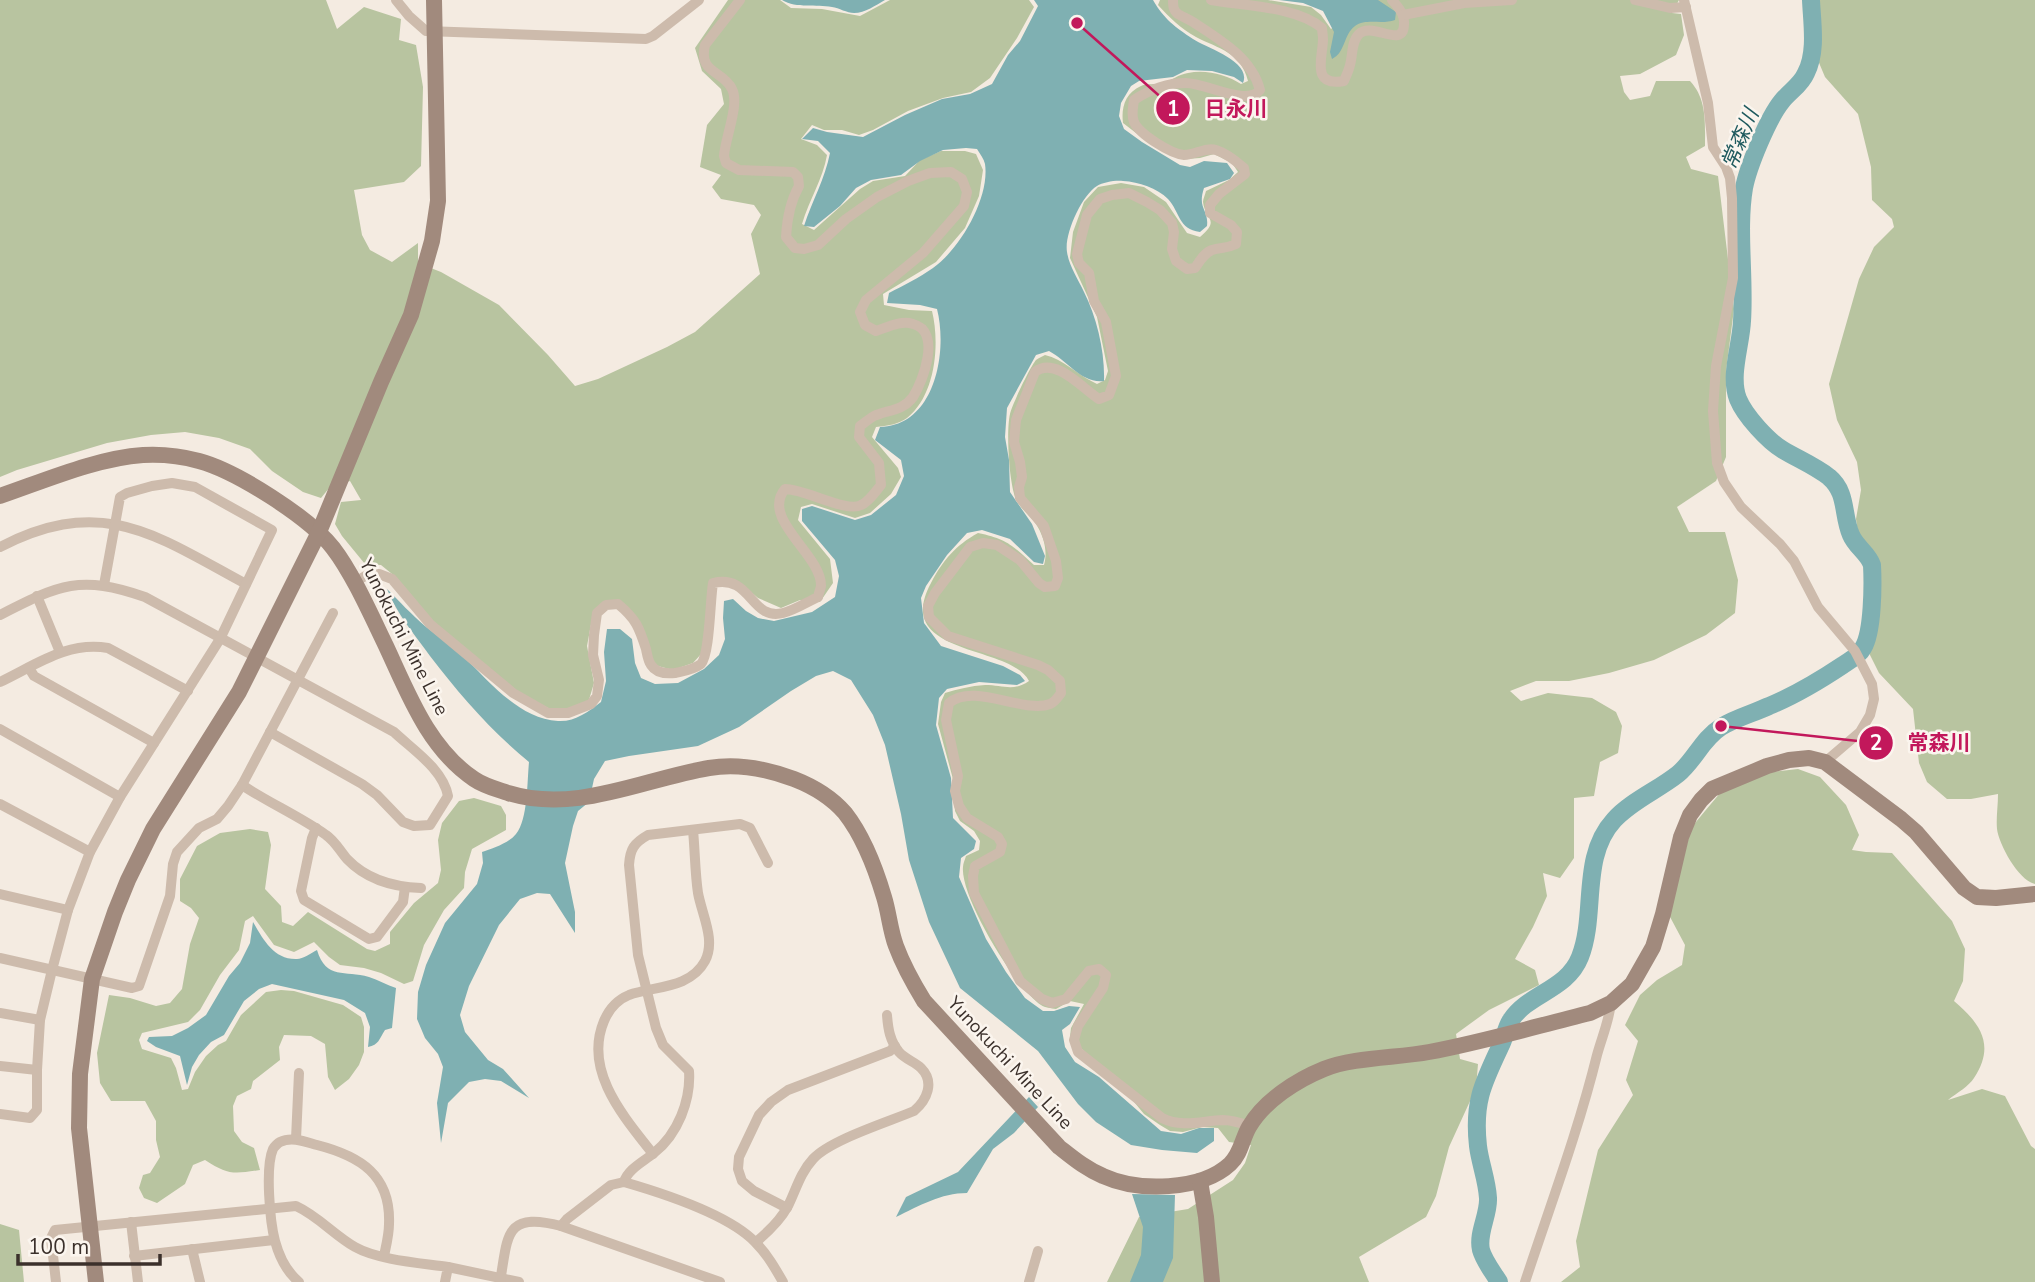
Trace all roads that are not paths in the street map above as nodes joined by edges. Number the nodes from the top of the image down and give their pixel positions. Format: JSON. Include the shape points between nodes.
{"nodes":[{"id":1,"x":396,"y":0,"type":"edge"},
{"id":2,"x":434,"y":0,"type":"edge"},
{"id":3,"x":699,"y":0,"type":"edge"},
{"id":4,"x":740,"y":0,"type":"edge"},
{"id":5,"x":1173,"y":0,"type":"edge"},
{"id":6,"x":1211,"y":0,"type":"edge"},
{"id":7,"x":1392,"y":0,"type":"edge"},
{"id":8,"x":1511,"y":0,"type":"edge"},
{"id":9,"x":1635,"y":0,"type":"edge"},
{"id":10,"x":1685,"y":4,"type":"edge"},
{"id":11,"x":1404,"y":15,"type":"junction"},
{"id":12,"x":436,"y":31,"type":"junction"},
{"id":13,"x":0,"y":496,"type":"edge"},
{"id":14,"x":115,"y":524,"type":"junction"},
{"id":15,"x":319,"y":532,"type":"junction"},
{"id":16,"x":0,"y":547,"type":"edge"},
{"id":17,"x":353,"y":583,"type":"junction"},
{"id":18,"x":246,"y":584,"type":"junction"},
{"id":19,"x":104,"y":585,"type":"junction"},
{"id":20,"x":37,"y":596,"type":"junction"},
{"id":21,"x":333,"y":613,"type":"dead end"},
{"id":22,"x":0,"y":615,"type":"edge"},
{"id":23,"x":220,"y":639,"type":"junction"},
{"id":24,"x":60,"y":652,"type":"junction"},
{"id":25,"x":256,"y":658,"type":"junction"},
{"id":26,"x":29,"y":668,"type":"junction"},
{"id":27,"x":297,"y":680,"type":"junction"},
{"id":28,"x":0,"y":682,"type":"edge"},
{"id":29,"x":188,"y":691,"type":"junction"},
{"id":30,"x":0,"y":729,"type":"edge"},
{"id":31,"x":270,"y":732,"type":"junction"},
{"id":32,"x":155,"y":743,"type":"junction"},
{"id":33,"x":1825,"y":762,"type":"junction"},
{"id":34,"x":242,"y":785,"type":"junction"},
{"id":35,"x":120,"y":797,"type":"junction"},
{"id":36,"x":0,"y":804,"type":"edge"},
{"id":37,"x":316,"y":828,"type":"junction"},
{"id":38,"x":693,"y":830,"type":"junction"},
{"id":39,"x":90,"y":852,"type":"junction"},
{"id":40,"x":768,"y":863,"type":"dead end"},
{"id":41,"x":405,"y":887,"type":"junction"},
{"id":42,"x":421,"y":888,"type":"dead end"},
{"id":43,"x":0,"y":894,"type":"edge"},
{"id":44,"x":2035,"y":894,"type":"edge"},
{"id":45,"x":68,"y":911,"type":"junction"},
{"id":46,"x":0,"y":958,"type":"edge"},
{"id":47,"x":52,"y":970,"type":"junction"},
{"id":48,"x":92,"y":979,"type":"junction"},
{"id":49,"x":646,"y":991,"type":"junction"},
{"id":50,"x":1611,"y":1003,"type":"junction"},
{"id":51,"x":0,"y":1013,"type":"edge"},
{"id":52,"x":887,"y":1016,"type":"dead end"},
{"id":53,"x":40,"y":1020,"type":"junction"},
{"id":54,"x":895,"y":1046,"type":"junction"},
{"id":55,"x":0,"y":1066,"type":"edge"},
{"id":56,"x":37,"y":1070,"type":"junction"},
{"id":57,"x":299,"y":1073,"type":"dead end"},
{"id":58,"x":0,"y":1114,"type":"edge"},
{"id":59,"x":1250,"y":1126,"type":"junction"},
{"id":60,"x":296,"y":1139,"type":"junction"},
{"id":61,"x":653,"y":1154,"type":"junction"},
{"id":62,"x":624,"y":1182,"type":"junction"},
{"id":63,"x":1192,"y":1182,"type":"junction"},
{"id":64,"x":271,"y":1208,"type":"junction"},
{"id":65,"x":787,"y":1208,"type":"junction"},
{"id":66,"x":131,"y":1222,"type":"junction"},
{"id":67,"x":89,"y":1226,"type":"junction"},
{"id":68,"x":561,"y":1226,"type":"junction"},
{"id":69,"x":274,"y":1240,"type":"junction"},
{"id":70,"x":756,"y":1242,"type":"junction"},
{"id":71,"x":192,"y":1249,"type":"junction"},
{"id":72,"x":1038,"y":1251,"type":"dead end"},
{"id":73,"x":134,"y":1256,"type":"junction"},
{"id":74,"x":383,"y":1256,"type":"junction"},
{"id":75,"x":448,"y":1267,"type":"junction"},
{"id":76,"x":500,"y":1280,"type":"edge"},
{"id":77,"x":56,"y":1282,"type":"edge"},
{"id":78,"x":96,"y":1282,"type":"edge"},
{"id":79,"x":138,"y":1282,"type":"edge"},
{"id":80,"x":200,"y":1282,"type":"edge"},
{"id":81,"x":299,"y":1282,"type":"edge"},
{"id":82,"x":445,"y":1282,"type":"edge"},
{"id":83,"x":519,"y":1282,"type":"edge"},
{"id":84,"x":720,"y":1282,"type":"edge"},
{"id":85,"x":783,"y":1282,"type":"edge"},
{"id":86,"x":1028,"y":1282,"type":"edge"},
{"id":87,"x":1212,"y":1282,"type":"edge"},
{"id":88,"x":1525,"y":1282,"type":"edge"}],
"edges":[{"from":1,"to":12,"type":"street","via":[[419,27]]},
{"from":2,"to":12,"type":"main road"},
{"from":3,"to":12,"type":"street","via":[[646,39]]},
{"from":4,"to":17,"type":"street","via":[[703,54],[705,64],[733,90],[724,156],[726,163],[739,170],[793,172],[798,177],[786,222],[786,237],[795,248],[818,245],[877,197],[930,173],[951,172],[962,179],[967,192],[964,206],[944,230],[866,300],[860,312],[865,325],[876,331],[916,324],[925,332],[929,346],[928,362],[912,397],[902,407],[860,425],[859,437],[879,463],[881,485],[854,508],[796,489],[785,489],[779,496],[784,521],[819,574],[818,597],[782,614],[769,613],[738,585],[726,580],[713,583],[703,662],[692,670],[669,674],[650,664],[631,615],[618,604],[606,605],[597,613],[594,635],[597,695],[590,704],[568,713],[548,713],[513,693],[430,624],[392,579],[367,575]]},
{"from":5,"to":59,"type":"street","via":[[1177,14],[1238,54],[1260,90],[1242,96],[1185,83],[1163,86],[1134,100],[1132,114],[1144,135],[1179,155],[1210,149],[1244,168],[1245,174],[1210,205],[1210,213],[1237,232],[1236,244],[1214,249],[1188,269],[1175,261],[1172,223],[1160,210],[1129,193],[1100,200],[1087,215],[1077,254],[1089,273],[1094,301],[1106,322],[1116,376],[1113,387],[1099,399],[1063,372],[1041,367],[1035,372],[1014,432],[1022,477],[1020,498],[1044,526],[1056,561],[1055,586],[1045,587],[1020,560],[997,545],[983,543],[970,547],[928,606],[929,617],[948,636],[1038,665],[1060,681],[1061,693],[1053,703],[1041,706],[969,695],[949,703],[946,720],[959,806],[967,818],[1002,844],[1000,852],[975,866],[974,893],[1020,981],[1052,1003],[1066,999],[1089,971],[1099,969],[1106,975],[1103,988],[1078,1027],[1074,1040],[1078,1052],[1174,1124],[1224,1120]]},
{"from":6,"to":11,"type":"street","via":[[1311,19],[1322,27],[1320,69],[1325,78],[1336,82],[1344,80],[1359,34],[1366,30],[1397,36]]},
{"from":7,"to":11,"type":"street"},
{"from":8,"to":11,"type":"street","via":[[1464,3]]},
{"from":9,"to":10,"type":"street","via":[[1670,8]]},
{"from":10,"to":33,"type":"street","via":[[1708,103],[1713,147],[1726,167],[1732,198],[1733,278],[1716,366],[1713,411],[1717,463],[1741,507],[1794,561],[1818,607],[1855,651],[1872,684],[1874,699],[1860,732]]},
{"from":12,"to":15,"type":"main road","via":[[438,201],[432,241],[411,315]]},
{"from":13,"to":15,"type":"main road","name":"Yunokuchi Mine Line","via":[[103,462],[167,456],[199,461],[234,475]]},
{"from":14,"to":16,"type":"street","via":[[56,525],[26,533]]},
{"from":14,"to":18,"type":"street","via":[[158,536]]},
{"from":14,"to":18,"type":"street","via":[[120,497],[127,493],[172,483],[195,487],[272,530]]},
{"from":14,"to":19,"type":"street"},
{"from":15,"to":17,"type":"main road","name":"Yunokuchi Mine Line"},
{"from":15,"to":25,"type":"main road"},
{"from":17,"to":63,"type":"main road","name":"Yunokuchi Mine Line","via":[[422,722],[447,755],[493,789],[549,800],[597,795],[710,768],[739,766],[772,771],[822,793],[844,813],[858,835],[884,896],[895,944],[924,1001],[1008,1094],[1059,1147],[1104,1177],[1149,1186]]},
{"from":18,"to":23,"type":"street"},
{"from":19,"to":20,"type":"street","via":[[81,584]]},
{"from":19,"to":23,"type":"street","via":[[145,597]]},
{"from":20,"to":22,"type":"street"},
{"from":20,"to":24,"type":"street"},
{"from":21,"to":27,"type":"street"},
{"from":23,"to":25,"type":"street"},
{"from":23,"to":29,"type":"street"},
{"from":24,"to":26,"type":"street"},
{"from":24,"to":29,"type":"street","via":[[76,646],[108,648]]},
{"from":25,"to":27,"type":"street"},
{"from":25,"to":48,"type":"main road","via":[[153,829],[128,880]]},
{"from":26,"to":28,"type":"street"},
{"from":26,"to":32,"type":"street","via":[[34,676]]},
{"from":27,"to":31,"type":"street"},
{"from":27,"to":31,"type":"street","via":[[394,732],[427,762],[446,785],[448,796],[430,824],[414,826],[403,822],[362,784]]},
{"from":29,"to":32,"type":"street"},
{"from":30,"to":35,"type":"street"},
{"from":31,"to":34,"type":"street"},
{"from":32,"to":35,"type":"street"},
{"from":33,"to":44,"type":"main road","via":[[1916,832],[1964,888],[1978,897]]},
{"from":33,"to":50,"type":"main road","name":"Yunokuchi Mine Line","via":[[1809,758],[1767,766],[1712,789],[1701,800],[1681,837],[1653,947],[1632,984]]},
{"from":34,"to":37,"type":"street"},
{"from":34,"to":48,"type":"street","via":[[217,819],[199,828],[177,852],[170,896],[139,986]]},
{"from":35,"to":39,"type":"street"},
{"from":36,"to":39,"type":"street"},
{"from":37,"to":41,"type":"street","via":[[363,873]]},
{"from":37,"to":41,"type":"street","via":[[301,891],[304,900],[369,939],[377,937],[403,902]]},
{"from":38,"to":40,"type":"street","via":[[740,824],[750,828]]},
{"from":38,"to":49,"type":"street","via":[[698,892],[707,929],[705,961],[679,983]]},
{"from":38,"to":49,"type":"street","via":[[648,835],[630,850],[638,955]]},
{"from":39,"to":45,"type":"street"},
{"from":41,"to":42,"type":"street"},
{"from":43,"to":45,"type":"street"},
{"from":45,"to":47,"type":"street"},
{"from":46,"to":47,"type":"street"},
{"from":47,"to":48,"type":"street"},
{"from":47,"to":53,"type":"street"},
{"from":48,"to":67,"type":"main road","via":[[80,1074],[79,1128]]},
{"from":49,"to":61,"type":"street","via":[[663,1045],[689,1071],[690,1083],[676,1128]]},
{"from":49,"to":61,"type":"street","via":[[616,1002],[600,1031],[598,1052],[620,1112]]},
{"from":50,"to":59,"type":"main road","name":"Yunokuchi Mine Line","via":[[1590,1013],[1432,1052],[1327,1068],[1270,1102]]},
{"from":50,"to":88,"type":"street","via":[[1583,1114]]},
{"from":51,"to":53,"type":"street"},
{"from":52,"to":54,"type":"street"},
{"from":53,"to":56,"type":"street"},
{"from":54,"to":65,"type":"street","via":[[924,1070],[929,1083],[922,1105],[827,1146],[803,1171]]},
{"from":54,"to":65,"type":"street","via":[[788,1090],[759,1115],[738,1169],[742,1181],[754,1191]]},
{"from":55,"to":56,"type":"street"},
{"from":56,"to":58,"type":"street","via":[[37,1110],[30,1118]]},
{"from":57,"to":60,"type":"street"},
{"from":59,"to":63,"type":"main road","name":"Yunokuchi Mine Line","via":[[1232,1163]]},
{"from":60,"to":64,"type":"street","via":[[278,1143],[273,1149]]},
{"from":60,"to":74,"type":"street","via":[[342,1151],[373,1173],[388,1209]]},
{"from":61,"to":62,"type":"street","via":[[626,1174]]},
{"from":62,"to":68,"type":"street","via":[[611,1185]]},
{"from":62,"to":70,"type":"street","via":[[717,1216]]},
{"from":63,"to":87,"type":"main road","via":[[1206,1217]]},
{"from":64,"to":66,"type":"street"},
{"from":64,"to":69,"type":"street"},
{"from":64,"to":74,"type":"street","via":[[296,1206],[356,1248]]},
{"from":65,"to":70,"type":"street"},
{"from":66,"to":67,"type":"street"},
{"from":66,"to":73,"type":"street"},
{"from":67,"to":77,"type":"street","via":[[55,1230],[51,1238]]},
{"from":67,"to":78,"type":"main road"},
{"from":68,"to":76,"type":"street","via":[[526,1221],[514,1227],[507,1237]]},
{"from":68,"to":84,"type":"street"},
{"from":69,"to":71,"type":"street"},
{"from":69,"to":81,"type":"street"},
{"from":70,"to":85,"type":"street"},
{"from":71,"to":73,"type":"street"},
{"from":71,"to":80,"type":"street"},
{"from":72,"to":86,"type":"street"},
{"from":73,"to":79,"type":"street"},
{"from":74,"to":75,"type":"street"},
{"from":75,"to":76,"type":"street"},
{"from":75,"to":82,"type":"street"},
{"from":76,"to":83,"type":"street"}]}
